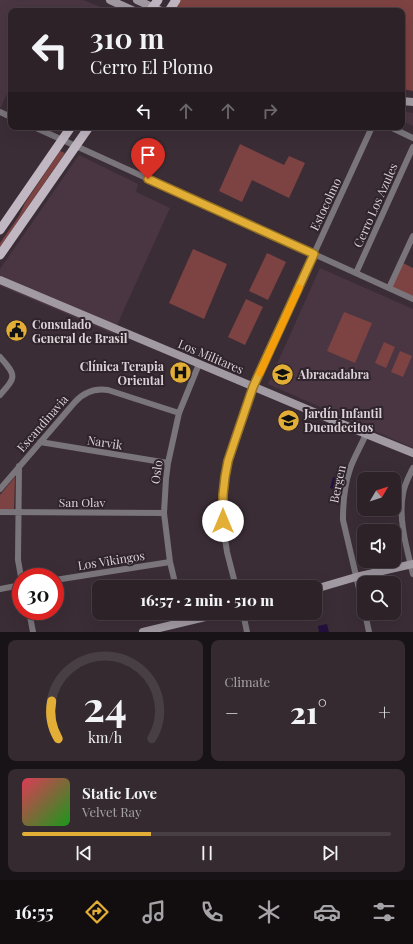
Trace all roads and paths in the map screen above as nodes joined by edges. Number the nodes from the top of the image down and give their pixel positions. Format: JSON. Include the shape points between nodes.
{"nodes":[{"id":1,"x":110,"y":0,"type":"edge"},
{"id":2,"x":137,"y":0,"type":"edge"},
{"id":3,"x":155,"y":7,"type":"edge"},
{"id":4,"x":127,"y":8,"type":"edge"},
{"id":5,"x":40,"y":130,"type":"edge"},
{"id":6,"x":68,"y":130,"type":"edge"},
{"id":7,"x":87,"y":130,"type":"edge"},
{"id":8,"x":371,"y":130,"type":"edge"},
{"id":9,"x":396,"y":130,"type":"edge"},
{"id":10,"x":413,"y":138,"type":"edge"},
{"id":11,"x":62,"y":140,"type":"junction"},
{"id":12,"x":76,"y":146,"type":"junction"},
{"id":13,"x":413,"y":147,"type":"edge"},
{"id":14,"x":0,"y":230,"type":"edge"},
{"id":15,"x":413,"y":236,"type":"edge"},
{"id":16,"x":314,"y":254,"type":"junction"},
{"id":17,"x":0,"y":256,"type":"edge"},
{"id":18,"x":356,"y":273,"type":"junction"},
{"id":19,"x":0,"y":280,"type":"edge"},
{"id":20,"x":390,"y":288,"type":"junction"},
{"id":21,"x":413,"y":299,"type":"edge"},
{"id":22,"x":0,"y":357,"type":"edge"},
{"id":23,"x":199,"y":364,"type":"junction"},
{"id":24,"x":253,"y":387,"type":"junction"},
{"id":25,"x":0,"y":395,"type":"edge"},
{"id":26,"x":179,"y":413,"type":"junction"},
{"id":27,"x":366,"y":434,"type":"junction"},
{"id":28,"x":40,"y":442,"type":"junction"},
{"id":29,"x":413,"y":453,"type":"edge"},
{"id":30,"x":168,"y":463,"type":"junction"},
{"id":31,"x":19,"y":466,"type":"junction"},
{"id":32,"x":413,"y":468,"type":"edge"},
{"id":33,"x":0,"y":489,"type":"edge"},
{"id":34,"x":0,"y":512,"type":"edge"},
{"id":35,"x":18,"y":512,"type":"junction"},
{"id":36,"x":164,"y":513,"type":"junction"},
{"id":37,"x":170,"y":562,"type":"junction"},
{"id":38,"x":412,"y":564,"type":"edge"},
{"id":39,"x":19,"y":568,"type":"edge"},
{"id":40,"x":413,"y":574,"type":"edge"},
{"id":41,"x":356,"y":577,"type":"junction"},
{"id":42,"x":64,"y":579,"type":"edge"},
{"id":43,"x":174,"y":580,"type":"edge"},
{"id":44,"x":234,"y":580,"type":"edge"},
{"id":45,"x":357,"y":581,"type":"edge"},
{"id":46,"x":12,"y":587,"type":"edge"},
{"id":47,"x":322,"y":587,"type":"edge"},
{"id":48,"x":0,"y":589,"type":"edge"},
{"id":49,"x":30,"y":620,"type":"edge"},
{"id":50,"x":193,"y":620,"type":"edge"},
{"id":51,"x":244,"y":620,"type":"edge"},
{"id":52,"x":366,"y":620,"type":"edge"},
{"id":53,"x":185,"y":622,"type":"joint"},
{"id":54,"x":33,"y":632,"type":"edge"},
{"id":55,"x":143,"y":632,"type":"edge"},
{"id":56,"x":247,"y":632,"type":"edge"},
{"id":57,"x":369,"y":632,"type":"edge"}],
"edges":[{"from":1,"to":4,"type":"main road"},
{"from":2,"to":3,"type":"main road"},
{"from":5,"to":11,"type":"street"},
{"from":6,"to":11,"type":"main road"},
{"from":7,"to":12,"type":"main road"},
{"from":8,"to":16,"type":"street","name":"Estocolmo"},
{"from":9,"to":10,"type":"street"},
{"from":11,"to":12,"type":"street"},
{"from":11,"to":14,"type":"main road"},
{"from":12,"to":16,"type":"street"},
{"from":12,"to":17,"type":"main road"},
{"from":13,"to":18,"type":"street","name":"Cerro Los Azules"},
{"from":15,"to":20,"type":"street"},
{"from":16,"to":18,"type":"street"},
{"from":16,"to":24,"type":"street","name":"Estocolmo"},
{"from":18,"to":20,"type":"street"},
{"from":19,"to":23,"type":"main road","name":"Los Militares"},
{"from":20,"to":21,"type":"street"},
{"from":22,"to":25,"type":"street","via":[[13,376],[10,384]]},
{"from":23,"to":24,"type":"main road","name":"Los Militares"},
{"from":23,"to":26,"type":"street","name":"Oslo"},
{"from":24,"to":27,"type":"main road","name":"Los Militares"},
{"from":24,"to":44,"type":"street","name":"Estocolmo","via":[[225,477],[224,531]]},
{"from":26,"to":28,"type":"street","name":"Escandinavia","via":[[108,390],[95,390],[77,400]]},
{"from":26,"to":30,"type":"street","name":"Oslo"},
{"from":27,"to":29,"type":"main road","name":"Los Militares"},
{"from":27,"to":41,"type":"street","name":"Bergen","via":[[350,469],[344,498],[343,520]]},
{"from":28,"to":30,"type":"street","name":"Narvik"},
{"from":28,"to":31,"type":"street","name":"Escandinavia"},
{"from":30,"to":36,"type":"street","name":"Oslo"},
{"from":31,"to":33,"type":"street","name":"Escandinavia"},
{"from":31,"to":35,"type":"street"},
{"from":32,"to":38,"type":"street","via":[[404,489],[401,505],[404,535]]},
{"from":34,"to":35,"type":"street","name":"San Olav"},
{"from":35,"to":36,"type":"street","name":"San Olav"},
{"from":35,"to":39,"type":"street"},
{"from":36,"to":37,"type":"street","name":"Oslo"},
{"from":37,"to":42,"type":"street","name":"Los Vikingos"},
{"from":37,"to":43,"type":"street","name":"Oslo"},
{"from":38,"to":40,"type":"street"},
{"from":38,"to":41,"type":"main road"},
{"from":41,"to":45,"type":"street","name":"Bergen"},
{"from":41,"to":47,"type":"main road"},
{"from":46,"to":48,"type":"street"},
{"from":49,"to":54,"type":"street"},
{"from":50,"to":53,"type":"main road"},
{"from":51,"to":56,"type":"street"},
{"from":52,"to":57,"type":"street","name":"Bergen"},
{"from":53,"to":55,"type":"main road"}]}
